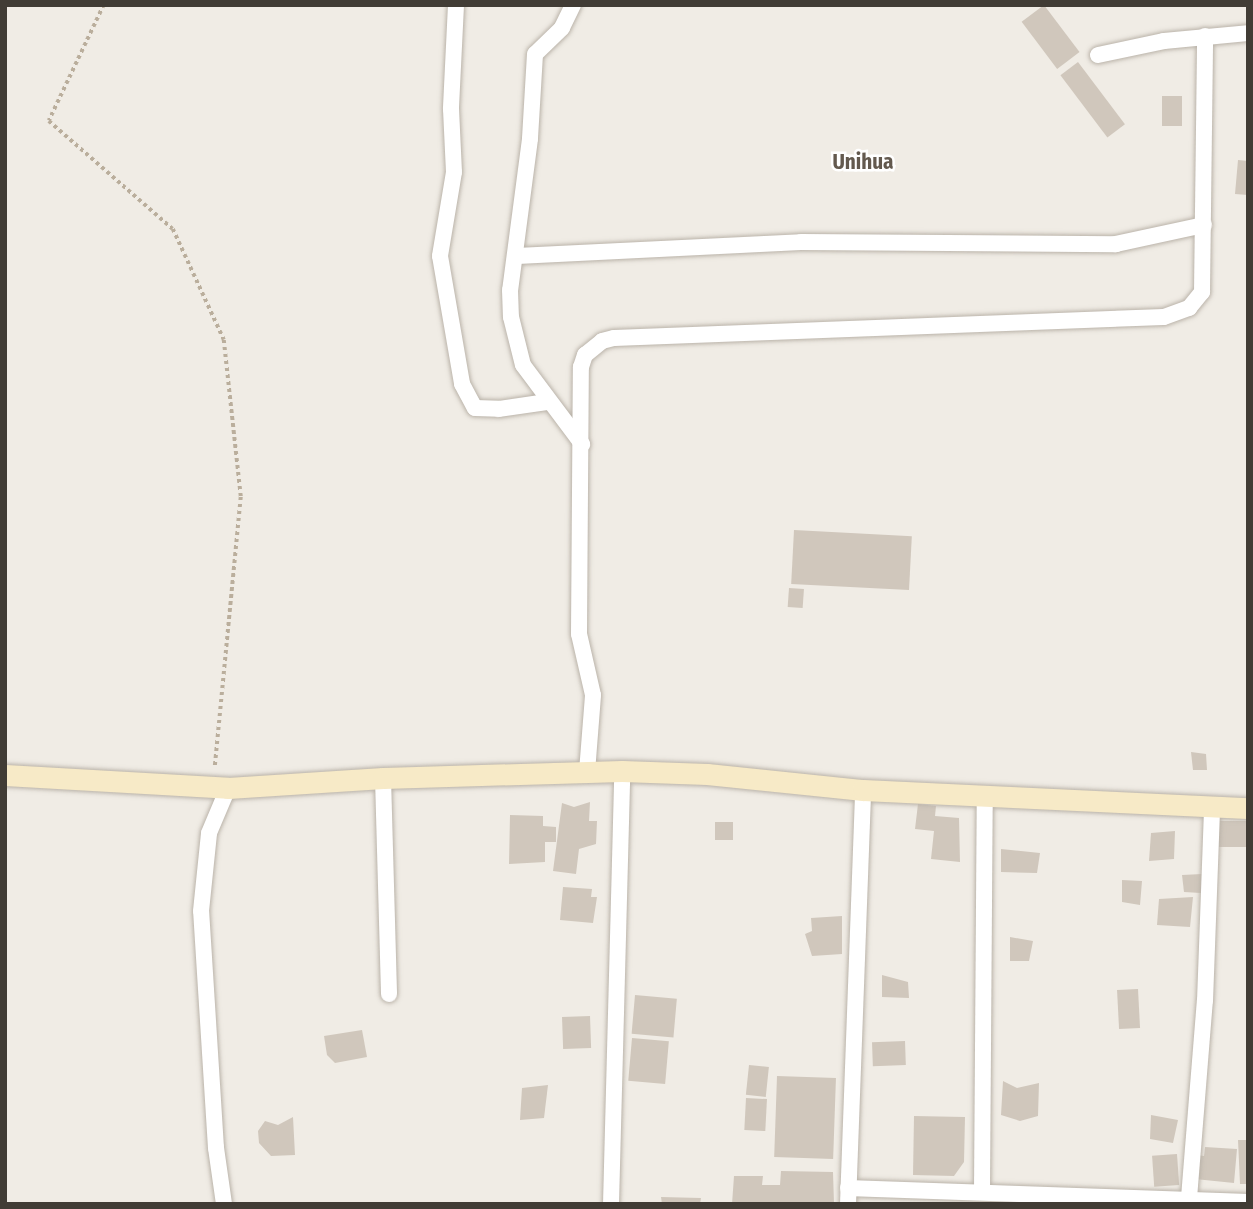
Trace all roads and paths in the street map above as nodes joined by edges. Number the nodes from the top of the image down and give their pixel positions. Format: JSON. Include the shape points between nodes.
{"nodes":[{"id":1,"x":104,"y":5,"type":"edge"},
{"id":2,"x":456,"y":5,"type":"edge"},
{"id":3,"x":573,"y":5,"type":"edge"},
{"id":4,"x":1248,"y":33,"type":"edge"},
{"id":5,"x":1205,"y":36,"type":"junction"},
{"id":6,"x":1098,"y":55,"type":"dead end"},
{"id":7,"x":1204,"y":225,"type":"junction"},
{"id":8,"x":517,"y":256,"type":"junction"},
{"id":9,"x":547,"y":402,"type":"junction"},
{"id":10,"x":582,"y":444,"type":"junction"},
{"id":11,"x":622,"y":771,"type":"junction"},
{"id":12,"x":587,"y":772,"type":"junction"},
{"id":13,"x":5,"y":775,"type":"edge"},
{"id":14,"x":383,"y":778,"type":"junction"},
{"id":15,"x":220,"y":788,"type":"junction"},
{"id":16,"x":863,"y":790,"type":"junction"},
{"id":17,"x":985,"y":797,"type":"junction"},
{"id":18,"x":1212,"y":807,"type":"junction"},
{"id":19,"x":1248,"y":808,"type":"edge"},
{"id":20,"x":388,"y":995,"type":"dead end"},
{"id":21,"x":982,"y":1191,"type":"junction"},
{"id":22,"x":848,"y":1196,"type":"edge"},
{"id":23,"x":1189,"y":1198,"type":"junction"},
{"id":24,"x":1248,"y":1202,"type":"edge"},
{"id":25,"x":224,"y":1204,"type":"edge"},
{"id":26,"x":611,"y":1204,"type":"edge"}],
"edges":[{"from":1,"to":15,"type":"path","via":[[49,121],[173,229],[224,340],[241,497]]},
{"from":2,"to":9,"type":"street","via":[[451,109],[454,172],[440,256],[462,384],[475,408],[499,410]]},
{"from":3,"to":8,"type":"street","via":[[562,28],[535,54]]},
{"from":4,"to":5,"type":"street"},
{"from":5,"to":6,"type":"street"},
{"from":5,"to":7,"type":"street"},
{"from":7,"to":8,"type":"street","via":[[1116,244],[801,242]]},
{"from":7,"to":10,"type":"street","via":[[1202,292],[1189,308],[1164,317],[602,341],[584,355],[581,367]]},
{"from":8,"to":9,"type":"street","via":[[510,290],[516,341],[523,365]]},
{"from":9,"to":10,"type":"street"},
{"from":10,"to":12,"type":"street","via":[[579,646],[593,695]]},
{"from":11,"to":12,"type":"street"},
{"from":11,"to":16,"type":"street","via":[[707,774]]},
{"from":11,"to":26,"type":"street"},
{"from":12,"to":14,"type":"street"},
{"from":13,"to":15,"type":"street"},
{"from":14,"to":15,"type":"street"},
{"from":14,"to":20,"type":"street"},
{"from":15,"to":25,"type":"street","via":[[209,833],[201,911]]},
{"from":16,"to":17,"type":"street"},
{"from":16,"to":22,"type":"street"},
{"from":17,"to":18,"type":"street"},
{"from":17,"to":21,"type":"street"},
{"from":18,"to":19,"type":"street"},
{"from":18,"to":23,"type":"street","via":[[1205,1001]]},
{"from":21,"to":22,"type":"street"},
{"from":21,"to":23,"type":"street"},
{"from":23,"to":24,"type":"street"}]}
